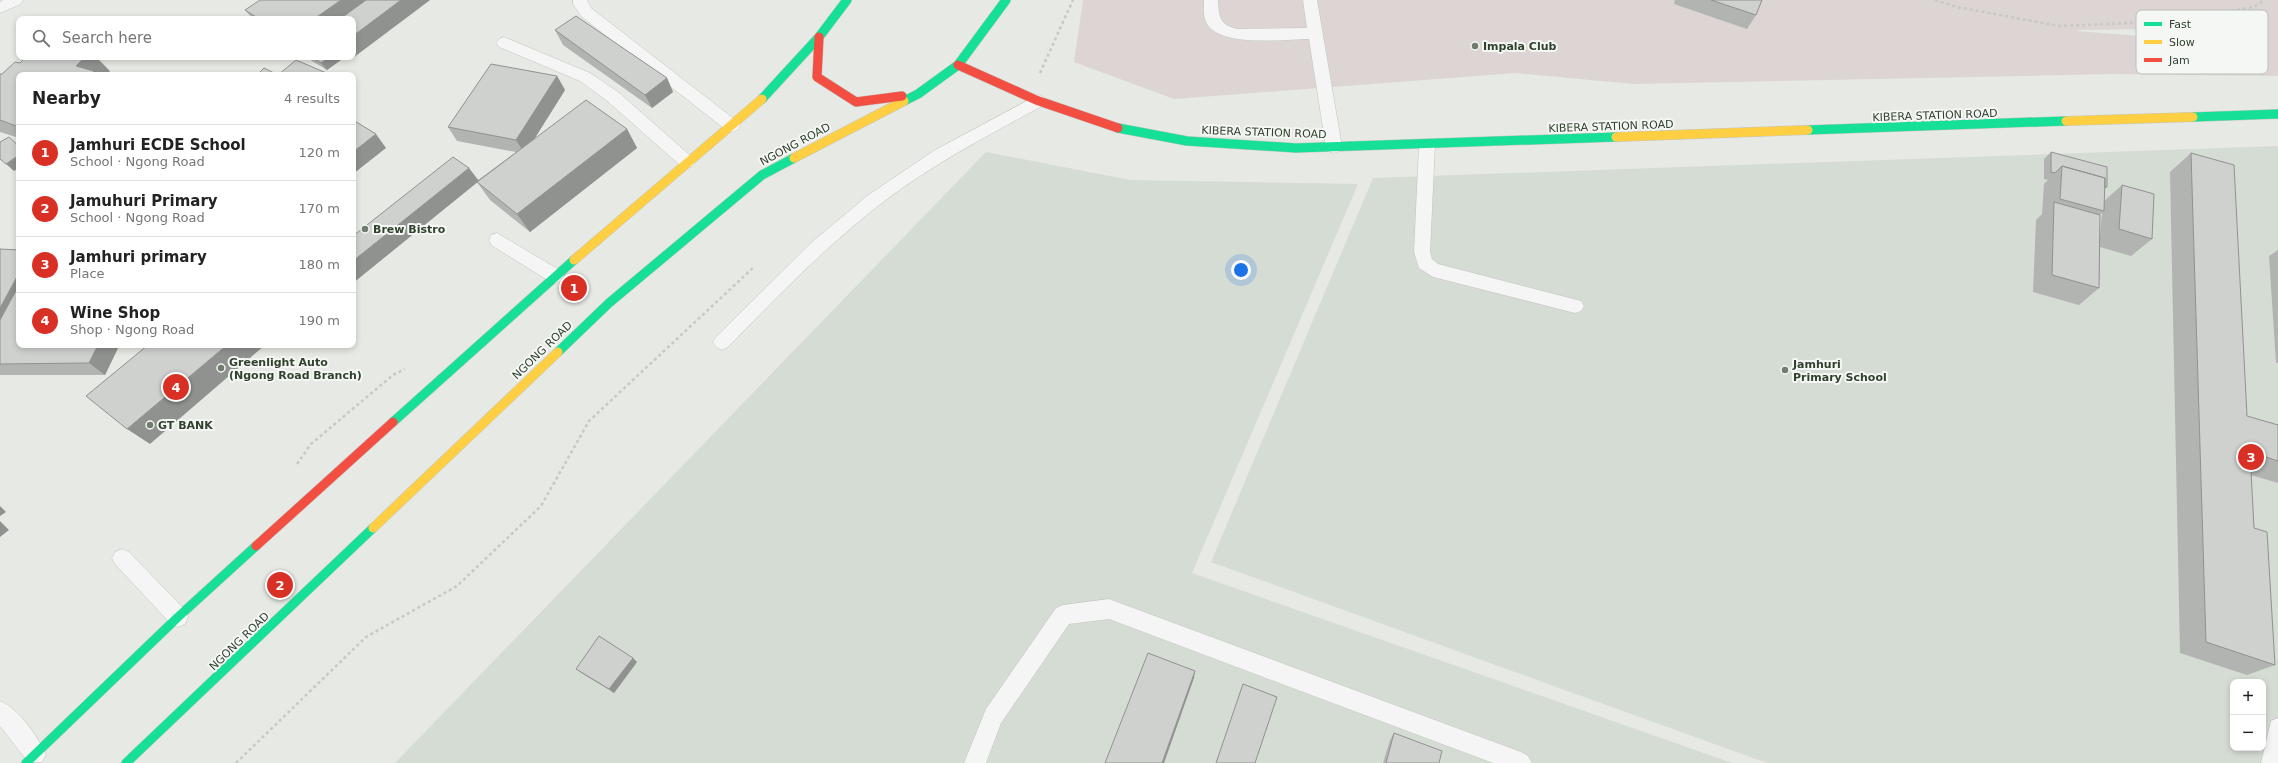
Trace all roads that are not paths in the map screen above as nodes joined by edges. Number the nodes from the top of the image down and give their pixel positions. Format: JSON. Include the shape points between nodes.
{"nodes":[{"id":1,"x":16,"y":0,"type":"edge"},
{"id":2,"x":580,"y":0,"type":"edge"},
{"id":3,"x":847,"y":0,"type":"edge"},
{"id":4,"x":1005,"y":0,"type":"edge"},
{"id":5,"x":1211,"y":0,"type":"edge"},
{"id":6,"x":1310,"y":0,"type":"edge"},
{"id":7,"x":0,"y":8,"type":"edge"},
{"id":8,"x":1314,"y":33,"type":"junction"},
{"id":9,"x":819,"y":37,"type":"junction"},
{"id":10,"x":504,"y":43,"type":"dead end"},
{"id":11,"x":958,"y":65,"type":"junction"},
{"id":12,"x":918,"y":94,"type":"junction"},
{"id":13,"x":1031,"y":99,"type":"junction"},
{"id":14,"x":2278,"y":114,"type":"edge"},
{"id":15,"x":732,"y":126,"type":"junction"},
{"id":16,"x":1427,"y":145,"type":"junction"},
{"id":17,"x":1334,"y":147,"type":"junction"},
{"id":18,"x":687,"y":162,"type":"junction"},
{"id":19,"x":497,"y":240,"type":"dead end"},
{"id":20,"x":555,"y":276,"type":"junction"},
{"id":21,"x":1575,"y":306,"type":"dead end"},
{"id":22,"x":722,"y":342,"type":"dead end"},
{"id":23,"x":122,"y":558,"type":"dead end"},
{"id":24,"x":178,"y":617,"type":"junction"},
{"id":25,"x":0,"y":711,"type":"edge"},
{"id":26,"x":2278,"y":728,"type":"edge"},
{"id":27,"x":30,"y":759,"type":"edge"},
{"id":28,"x":126,"y":763,"type":"edge"},
{"id":29,"x":975,"y":763,"type":"edge"},
{"id":30,"x":1521,"y":763,"type":"edge"},
{"id":31,"x":2272,"y":763,"type":"edge"}],
"edges":[{"from":1,"to":7,"type":"lane"},
{"from":2,"to":15,"type":"lane","via":[[586,12]]},
{"from":3,"to":9,"type":"main road"},
{"from":4,"to":11,"type":"main road","name":"NGONG ROAD"},
{"from":5,"to":8,"type":"lane","via":[[1212,19],[1223,31],[1238,34]]},
{"from":6,"to":8,"type":"lane"},
{"from":8,"to":17,"type":"lane"},
{"from":9,"to":12,"type":"main road","via":[[817,77],[856,102]]},
{"from":9,"to":15,"type":"main road","via":[[756,106]]},
{"from":10,"to":18,"type":"lane","via":[[585,77],[612,96]]},
{"from":11,"to":12,"type":"main road","name":"NGONG ROAD"},
{"from":11,"to":13,"type":"main road","name":"KIBERA STATION ROAD"},
{"from":12,"to":28,"type":"main road","name":"NGONG ROAD","via":[[762,175],[610,303]]},
{"from":13,"to":17,"type":"main road","name":"KIBERA STATION ROAD","via":[[1115,128],[1172,139],[1296,148]]},
{"from":13,"to":22,"type":"lane","via":[[930,160],[851,217]]},
{"from":14,"to":16,"type":"main road","name":"KIBERA STATION ROAD"},
{"from":15,"to":18,"type":"main road"},
{"from":16,"to":17,"type":"main road","name":"KIBERA STATION ROAD"},
{"from":16,"to":21,"type":"lane","via":[[1422,252],[1425,263],[1433,270]]},
{"from":18,"to":20,"type":"main road"},
{"from":19,"to":20,"type":"lane"},
{"from":20,"to":24,"type":"main road"},
{"from":23,"to":24,"type":"lane"},
{"from":24,"to":27,"type":"main road"},
{"from":25,"to":27,"type":"lane","via":[[20,733]]},
{"from":26,"to":31,"type":"lane"},
{"from":29,"to":30,"type":"lane","via":[[993,716],[1063,615],[1109,609]]}]}
